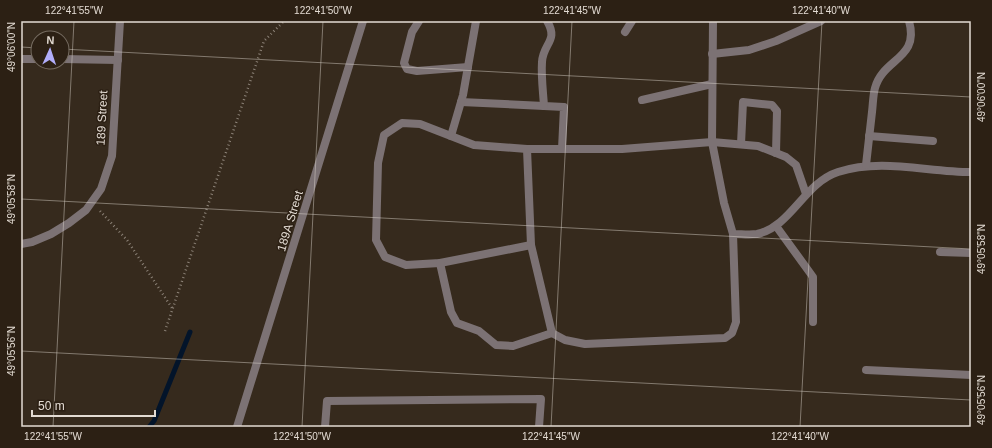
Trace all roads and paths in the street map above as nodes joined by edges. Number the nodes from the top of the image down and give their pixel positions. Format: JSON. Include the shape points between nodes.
{"nodes":[{"id":1,"x":120,"y":21,"type":"edge"},
{"id":2,"x":284,"y":21,"type":"edge"},
{"id":3,"x":363,"y":21,"type":"edge"},
{"id":4,"x":419,"y":21,"type":"edge"},
{"id":5,"x":476,"y":21,"type":"edge"},
{"id":6,"x":547,"y":21,"type":"edge"},
{"id":7,"x":632,"y":21,"type":"edge"},
{"id":8,"x":713,"y":21,"type":"edge"},
{"id":9,"x":821,"y":21,"type":"edge"},
{"id":10,"x":909,"y":21,"type":"edge"},
{"id":11,"x":625,"y":32,"type":"dead end"},
{"id":12,"x":712,"y":54,"type":"junction"},
{"id":13,"x":70,"y":59,"type":"edge"},
{"id":14,"x":118,"y":60,"type":"junction"},
{"id":15,"x":468,"y":67,"type":"junction"},
{"id":16,"x":712,"y":84,"type":"junction"},
{"id":17,"x":642,"y":100,"type":"dead end"},
{"id":18,"x":461,"y":102,"type":"junction"},
{"id":19,"x":544,"y":106,"type":"junction"},
{"id":20,"x":451,"y":136,"type":"junction"},
{"id":21,"x":869,"y":136,"type":"junction"},
{"id":22,"x":933,"y":141,"type":"dead end"},
{"id":23,"x":712,"y":142,"type":"junction"},
{"id":24,"x":741,"y":144,"type":"junction"},
{"id":25,"x":527,"y":149,"type":"junction"},
{"id":26,"x":562,"y":149,"type":"junction"},
{"id":27,"x":776,"y":153,"type":"junction"},
{"id":28,"x":866,"y":165,"type":"junction"},
{"id":29,"x":971,"y":172,"type":"edge"},
{"id":30,"x":806,"y":194,"type":"junction"},
{"id":31,"x":92,"y":201,"type":"junction"},
{"id":32,"x":776,"y":226,"type":"junction"},
{"id":33,"x":733,"y":234,"type":"junction"},
{"id":34,"x":21,"y":244,"type":"edge"},
{"id":35,"x":531,"y":245,"type":"junction"},
{"id":36,"x":940,"y":252,"type":"dead end"},
{"id":37,"x":971,"y":253,"type":"edge"},
{"id":38,"x":440,"y":263,"type":"junction"},
{"id":39,"x":172,"y":308,"type":"junction"},
{"id":40,"x":813,"y":322,"type":"dead end"},
{"id":41,"x":165,"y":331,"type":"dead end"},
{"id":42,"x":552,"y":333,"type":"junction"},
{"id":43,"x":866,"y":370,"type":"dead end"},
{"id":44,"x":971,"y":375,"type":"edge"},
{"id":45,"x":237,"y":427,"type":"edge"},
{"id":46,"x":325,"y":427,"type":"edge"},
{"id":47,"x":539,"y":427,"type":"edge"}],
"edges":[{"from":1,"to":14,"type":"street","name":"189 Street"},
{"from":2,"to":39,"type":"path","via":[[264,41]]},
{"from":3,"to":45,"type":"street","name":"189A Street"},
{"from":4,"to":15,"type":"street","via":[[412,32],[404,63],[407,69],[417,71]]},
{"from":5,"to":15,"type":"street"},
{"from":6,"to":19,"type":"street","via":[[552,29],[552,38],[542,60]]},
{"from":7,"to":11,"type":"street"},
{"from":8,"to":12,"type":"street"},
{"from":9,"to":12,"type":"street","via":[[769,44],[749,50]]},
{"from":10,"to":21,"type":"street","via":[[911,38],[908,50],[884,70],[875,87]]},
{"from":12,"to":16,"type":"street"},
{"from":13,"to":14,"type":"street"},
{"from":14,"to":31,"type":"street","name":"189 Street","via":[[112,156],[101,189]]},
{"from":15,"to":18,"type":"street"},
{"from":16,"to":17,"type":"street"},
{"from":16,"to":23,"type":"street"},
{"from":18,"to":19,"type":"street"},
{"from":18,"to":20,"type":"street"},
{"from":19,"to":26,"type":"street","via":[[564,106]]},
{"from":20,"to":25,"type":"street","via":[[474,145]]},
{"from":20,"to":38,"type":"street","via":[[420,124],[402,123],[384,135],[378,163],[376,240],[385,257],[406,265]]},
{"from":21,"to":22,"type":"street"},
{"from":21,"to":28,"type":"street"},
{"from":23,"to":24,"type":"street"},
{"from":23,"to":26,"type":"street","via":[[622,149]]},
{"from":23,"to":33,"type":"street"},
{"from":24,"to":27,"type":"street","via":[[758,146]]},
{"from":24,"to":27,"type":"street","via":[[744,102],[772,105],[777,111]]},
{"from":25,"to":26,"type":"street"},
{"from":25,"to":35,"type":"street"},
{"from":27,"to":30,"type":"street","via":[[796,164]]},
{"from":28,"to":29,"type":"street"},
{"from":28,"to":30,"type":"street","via":[[837,172],[814,185]]},
{"from":30,"to":32,"type":"street"},
{"from":31,"to":34,"type":"street","name":"189 Street","via":[[86,210],[51,234]]},
{"from":31,"to":39,"type":"path","via":[[126,240]]},
{"from":32,"to":33,"type":"street","via":[[757,234]]},
{"from":32,"to":40,"type":"street","via":[[813,277]]},
{"from":33,"to":42,"type":"street","via":[[736,322],[732,333],[725,338],[585,344],[565,340]]},
{"from":35,"to":38,"type":"street"},
{"from":35,"to":42,"type":"street"},
{"from":36,"to":37,"type":"street"},
{"from":38,"to":42,"type":"street","via":[[451,312],[457,323],[479,331],[496,345],[513,346]]},
{"from":39,"to":41,"type":"path"},
{"from":43,"to":44,"type":"street"},
{"from":46,"to":47,"type":"street","via":[[327,401],[541,399]]}]}
